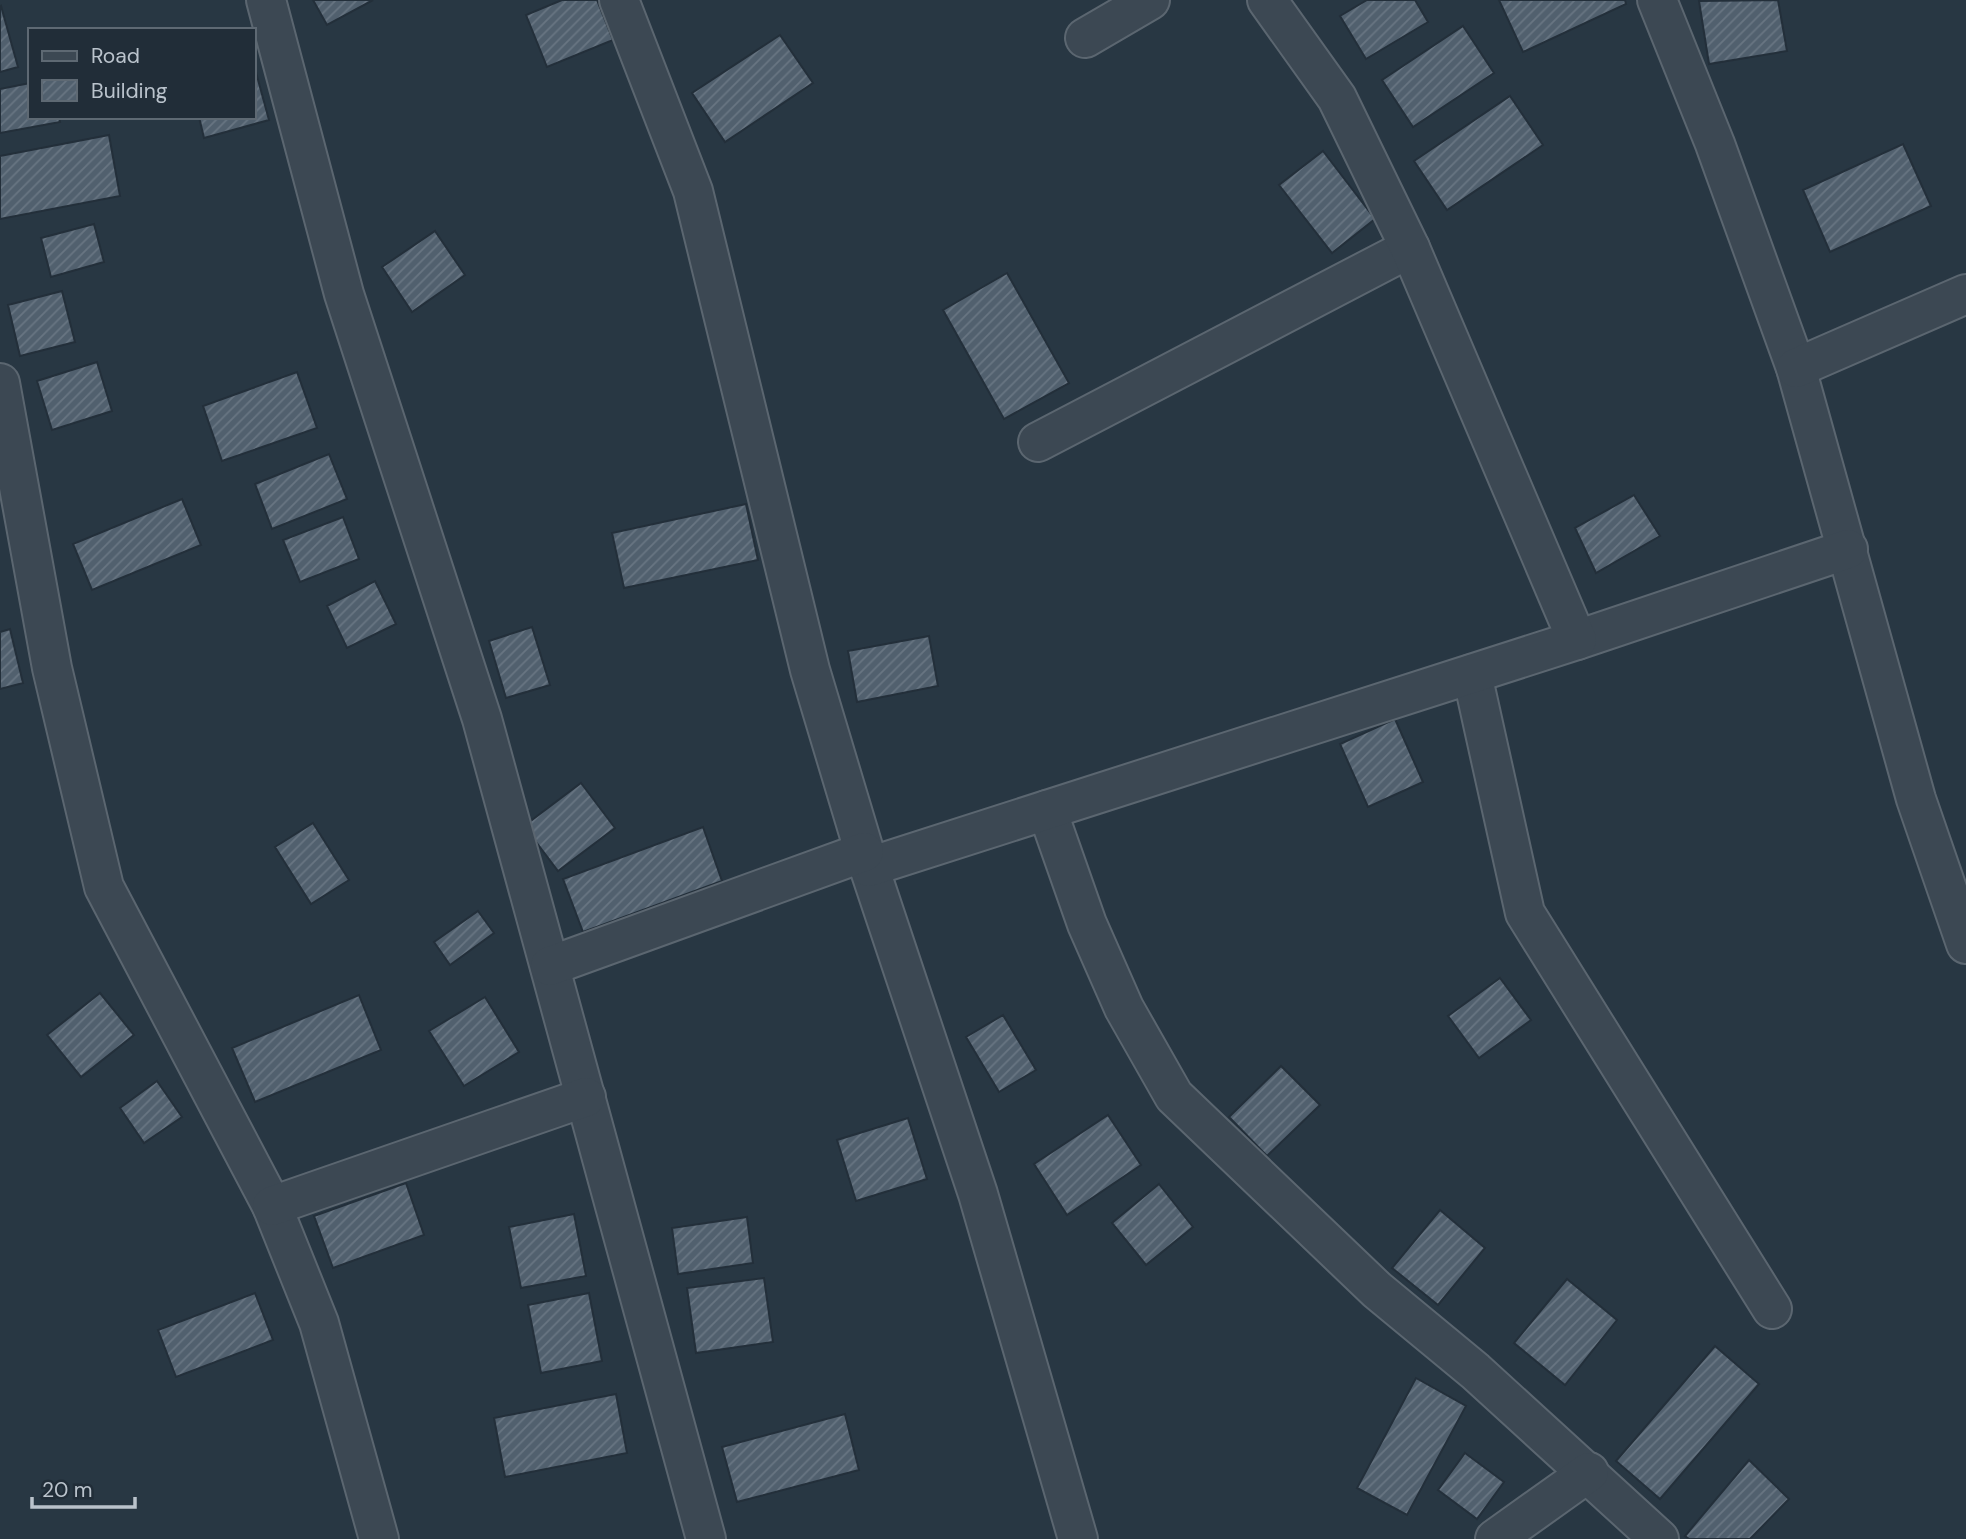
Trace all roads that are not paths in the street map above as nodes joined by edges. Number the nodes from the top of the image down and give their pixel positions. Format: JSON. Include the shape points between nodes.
{"nodes":[{"id":1,"x":266,"y":0,"type":"edge"},
{"id":2,"x":619,"y":0,"type":"edge"},
{"id":3,"x":1150,"y":0,"type":"edge"},
{"id":4,"x":1267,"y":0,"type":"edge"},
{"id":5,"x":1657,"y":0,"type":"edge"},
{"id":6,"x":1084,"y":38,"type":"dead end"},
{"id":7,"x":1410,"y":248,"type":"junction"},
{"id":8,"x":1966,"y":294,"type":"edge"},
{"id":9,"x":1796,"y":368,"type":"junction"},
{"id":10,"x":0,"y":383,"type":"edge"},
{"id":11,"x":1038,"y":442,"type":"dead end"},
{"id":12,"x":1847,"y":549,"type":"junction"},
{"id":13,"x":1577,"y":640,"type":"junction"},
{"id":14,"x":1472,"y":674,"type":"junction"},
{"id":15,"x":1047,"y":810,"type":"junction"},
{"id":16,"x":867,"y":860,"type":"junction"},
{"id":17,"x":1966,"y":944,"type":"edge"},
{"id":18,"x":550,"y":966,"type":"junction"},
{"id":19,"x":586,"y":1097,"type":"junction"},
{"id":20,"x":272,"y":1206,"type":"junction"},
{"id":21,"x":1772,"y":1309,"type":"dead end"},
{"id":22,"x":1589,"y":1472,"type":"junction"},
{"id":23,"x":379,"y":1539,"type":"edge"},
{"id":24,"x":706,"y":1539,"type":"edge"},
{"id":25,"x":1078,"y":1539,"type":"edge"},
{"id":26,"x":1495,"y":1539,"type":"edge"},
{"id":27,"x":1659,"y":1539,"type":"edge"}],
"edges":[{"from":1,"to":18,"type":"street","via":[[344,294],[482,719]]},
{"from":2,"to":16,"type":"street","via":[[693,191],[810,670]]},
{"from":3,"to":6,"type":"street"},
{"from":4,"to":7,"type":"street","via":[[1337,98]]},
{"from":5,"to":9,"type":"street"},
{"from":7,"to":11,"type":"street"},
{"from":7,"to":13,"type":"street"},
{"from":8,"to":9,"type":"street"},
{"from":9,"to":12,"type":"street"},
{"from":10,"to":20,"type":"street","via":[[52,668],[104,887]]},
{"from":12,"to":13,"type":"street"},
{"from":12,"to":17,"type":"street","via":[[1916,799]]},
{"from":13,"to":14,"type":"street"},
{"from":14,"to":15,"type":"street"},
{"from":14,"to":21,"type":"street","via":[[1525,913]]},
{"from":15,"to":16,"type":"street"},
{"from":15,"to":22,"type":"street","via":[[1087,924],[1124,1008],[1174,1096],[1377,1290]]},
{"from":16,"to":18,"type":"street"},
{"from":16,"to":25,"type":"street","via":[[978,1194]]},
{"from":18,"to":19,"type":"street"},
{"from":19,"to":20,"type":"street"},
{"from":19,"to":24,"type":"street"},
{"from":20,"to":23,"type":"street","via":[[320,1323]]},
{"from":22,"to":26,"type":"street"},
{"from":22,"to":27,"type":"street"}]}
